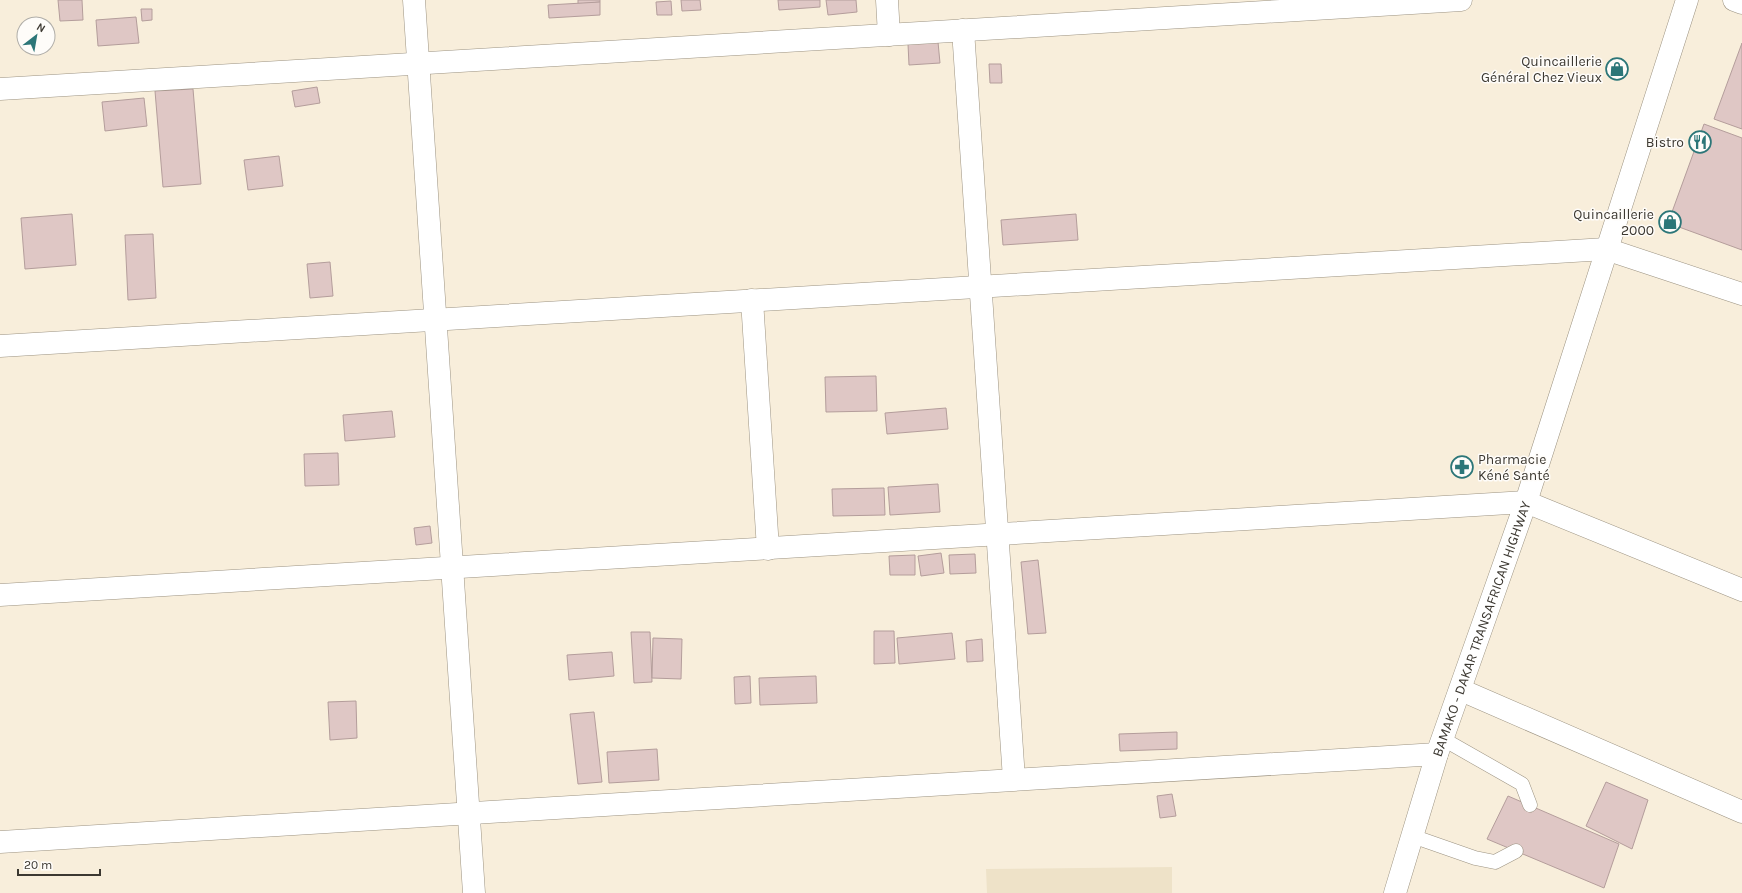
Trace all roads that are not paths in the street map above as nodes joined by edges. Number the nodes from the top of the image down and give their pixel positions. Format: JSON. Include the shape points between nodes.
{"nodes":[{"id":1,"x":414,"y":0,"type":"edge"},
{"id":2,"x":886,"y":0,"type":"edge"},
{"id":3,"x":1461,"y":0,"type":"edge"},
{"id":4,"x":1687,"y":0,"type":"edge"},
{"id":5,"x":1734,"y":0,"type":"edge"},
{"id":6,"x":1742,"y":3,"type":"edge"},
{"id":7,"x":964,"y":30,"type":"junction"},
{"id":8,"x":889,"y":35,"type":"junction"},
{"id":9,"x":418,"y":64,"type":"junction"},
{"id":10,"x":0,"y":89,"type":"edge"},
{"id":11,"x":1606,"y":248,"type":"junction"},
{"id":12,"x":981,"y":286,"type":"junction"},
{"id":13,"x":1742,"y":294,"type":"edge"},
{"id":14,"x":752,"y":300,"type":"junction"},
{"id":15,"x":435,"y":320,"type":"junction"},
{"id":16,"x":0,"y":346,"type":"edge"},
{"id":17,"x":1526,"y":502,"type":"junction"},
{"id":18,"x":997,"y":535,"type":"junction"},
{"id":19,"x":768,"y":549,"type":"junction"},
{"id":20,"x":452,"y":568,"type":"junction"},
{"id":21,"x":1742,"y":590,"type":"edge"},
{"id":22,"x":0,"y":595,"type":"edge"},
{"id":23,"x":1461,"y":690,"type":"junction"},
{"id":24,"x":1440,"y":746,"type":"junction"},
{"id":25,"x":1014,"y":779,"type":"junction"},
{"id":26,"x":1530,"y":806,"type":"dead end"},
{"id":27,"x":1742,"y":812,"type":"edge"},
{"id":28,"x":468,"y":813,"type":"junction"},
{"id":29,"x":1412,"y":836,"type":"junction"},
{"id":30,"x":0,"y":842,"type":"edge"},
{"id":31,"x":1516,"y":851,"type":"dead end"},
{"id":32,"x":474,"y":893,"type":"edge"},
{"id":33,"x":1395,"y":893,"type":"edge"}],
"edges":[{"from":1,"to":9,"type":"main road"},
{"from":2,"to":8,"type":"main road"},
{"from":3,"to":7,"type":"main road"},
{"from":4,"to":11,"type":"main road","name":"BAMAKO - DAKAR TRANSAFRICAN HIGHWAY"},
{"from":5,"to":6,"type":"main road"},
{"from":7,"to":8,"type":"main road"},
{"from":7,"to":12,"type":"main road"},
{"from":8,"to":9,"type":"main road"},
{"from":9,"to":10,"type":"main road"},
{"from":9,"to":15,"type":"main road"},
{"from":11,"to":12,"type":"main road"},
{"from":11,"to":13,"type":"main road"},
{"from":11,"to":17,"type":"main road","name":"BAMAKO - DAKAR TRANSAFRICAN HIGHWAY"},
{"from":12,"to":14,"type":"main road"},
{"from":12,"to":18,"type":"main road"},
{"from":14,"to":15,"type":"main road"},
{"from":14,"to":19,"type":"main road"},
{"from":15,"to":16,"type":"main road"},
{"from":15,"to":20,"type":"main road"},
{"from":17,"to":18,"type":"main road"},
{"from":17,"to":21,"type":"main road"},
{"from":17,"to":23,"type":"main road","name":"BAMAKO - DAKAR TRANSAFRICAN HIGHWAY"},
{"from":18,"to":19,"type":"main road"},
{"from":18,"to":25,"type":"main road"},
{"from":19,"to":20,"type":"main road"},
{"from":20,"to":22,"type":"main road"},
{"from":20,"to":28,"type":"main road"},
{"from":23,"to":24,"type":"main road","name":"BAMAKO - DAKAR TRANSAFRICAN HIGHWAY"},
{"from":23,"to":27,"type":"main road"},
{"from":24,"to":25,"type":"main road"},
{"from":24,"to":26,"type":"lane","via":[[1522,784]]},
{"from":24,"to":29,"type":"main road","name":"BAMAKO - DAKAR TRANSAFRICAN HIGHWAY"},
{"from":25,"to":28,"type":"main road"},
{"from":28,"to":30,"type":"main road"},
{"from":28,"to":32,"type":"main road"},
{"from":29,"to":31,"type":"lane","via":[[1475,858],[1495,862]]},
{"from":29,"to":33,"type":"main road","name":"BAMAKO - DAKAR TRANSAFRICAN HIGHWAY"}]}
